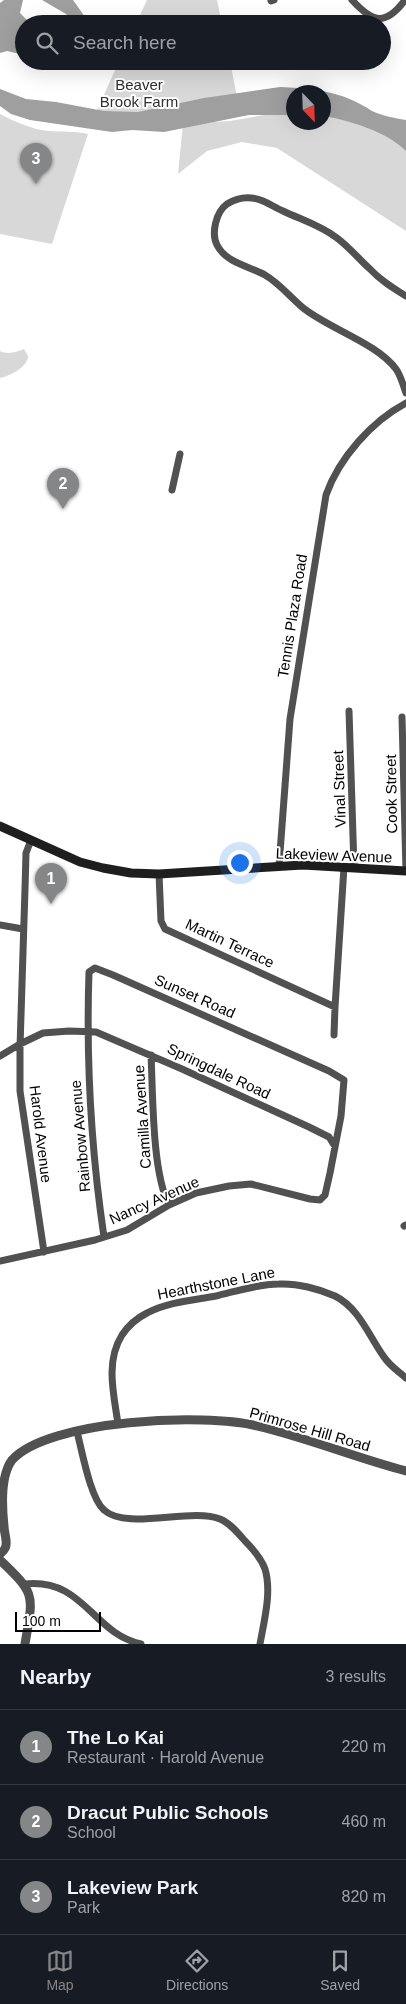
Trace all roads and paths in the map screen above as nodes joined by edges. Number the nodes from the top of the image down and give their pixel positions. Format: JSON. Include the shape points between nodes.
{"nodes":[{"id":1,"x":352,"y":0,"type":"edge"},
{"id":2,"x":405,"y":0,"type":"edge"},
{"id":3,"x":367,"y":15,"type":"edge"},
{"id":4,"x":389,"y":15,"type":"edge"},
{"id":5,"x":406,"y":296,"type":"edge"},
{"id":6,"x":406,"y":393,"type":"edge"},
{"id":7,"x":406,"y":403,"type":"edge"},
{"id":8,"x":180,"y":454,"type":"dead end"},
{"id":9,"x":172,"y":490,"type":"dead end"},
{"id":10,"x":349,"y":711,"type":"dead end"},
{"id":11,"x":402,"y":717,"type":"dead end"},
{"id":12,"x":0,"y":826,"type":"edge"},
{"id":13,"x":31,"y":840,"type":"junction"},
{"id":14,"x":279,"y":866,"type":"junction"},
{"id":15,"x":344,"y":867,"type":"junction"},
{"id":16,"x":354,"y":867,"type":"junction"},
{"id":17,"x":406,"y":871,"type":"edge"},
{"id":18,"x":159,"y":874,"type":"junction"},
{"id":19,"x":0,"y":925,"type":"edge"},
{"id":20,"x":24,"y":929,"type":"junction"},
{"id":21,"x":335,"y":1006,"type":"junction"},
{"id":22,"x":87,"y":1032,"type":"junction"},
{"id":23,"x":334,"y":1035,"type":"dead end"},
{"id":24,"x":20,"y":1044,"type":"junction"},
{"id":25,"x":151,"y":1055,"type":"junction"},
{"id":26,"x":0,"y":1056,"type":"edge"},
{"id":27,"x":334,"y":1145,"type":"junction"},
{"id":28,"x":169,"y":1205,"type":"junction"},
{"id":29,"x":104,"y":1237,"type":"junction"},
{"id":30,"x":44,"y":1252,"type":"junction"},
{"id":31,"x":0,"y":1261,"type":"edge"},
{"id":32,"x":406,"y":1378,"type":"edge"},
{"id":33,"x":118,"y":1424,"type":"junction"},
{"id":34,"x":77,"y":1432,"type":"junction"},
{"id":35,"x":406,"y":1471,"type":"edge"},
{"id":36,"x":0,"y":1554,"type":"edge"},
{"id":37,"x":0,"y":1560,"type":"edge"},
{"id":38,"x":25,"y":1584,"type":"junction"},
{"id":39,"x":24,"y":1644,"type":"edge"},
{"id":40,"x":140,"y":1644,"type":"edge"},
{"id":41,"x":260,"y":1644,"type":"edge"}],
"edges":[{"from":1,"to":3,"type":"street"},
{"from":2,"to":4,"type":"street"},
{"from":5,"to":6,"type":"street","via":[[371,271],[337,238],[316,224],[268,203],[254,197],[236,199],[218,214],[214,230],[218,245],[230,259],[265,275],[314,315],[390,361]]},
{"from":7,"to":14,"type":"street","name":"Tennis Plaza Road","via":[[392,410],[358,444],[342,464],[326,495],[290,719]]},
{"from":8,"to":9,"type":"street"},
{"from":10,"to":16,"type":"street","name":"Vinal Street"},
{"from":11,"to":17,"type":"street","name":"Cook Street"},
{"from":12,"to":13,"type":"main road","name":"Lakeview Avenue"},
{"from":13,"to":18,"type":"main road","name":"Lakeview Avenue","via":[[91,865],[122,872]]},
{"from":13,"to":20,"type":"street","name":"Harold Avenue","via":[[26,853]]},
{"from":14,"to":15,"type":"main road","name":"Lakeview Avenue"},
{"from":14,"to":18,"type":"main road","name":"Lakeview Avenue"},
{"from":15,"to":16,"type":"main road","name":"Lakeview Avenue"},
{"from":15,"to":21,"type":"street"},
{"from":16,"to":17,"type":"main road","name":"Lakeview Avenue"},
{"from":18,"to":21,"type":"street","name":"Martin Terrace","via":[[161,921],[165,929]]},
{"from":19,"to":20,"type":"street"},
{"from":20,"to":24,"type":"street","name":"Harold Avenue"},
{"from":21,"to":23,"type":"street"},
{"from":22,"to":24,"type":"street","name":"Springdale Road","via":[[43,1033]]},
{"from":22,"to":25,"type":"street","name":"Springdale Road","via":[[96,1032]]},
{"from":22,"to":27,"type":"street","name":"Sunset Road","via":[[88,972],[95,968],[328,1071],[344,1080],[341,1116]]},
{"from":22,"to":29,"type":"street","name":"Rainbow Avenue","via":[[93,1145]]},
{"from":24,"to":26,"type":"street","name":"Springdale Road"},
{"from":24,"to":30,"type":"street","name":"Harold Avenue","via":[[20,1091]]},
{"from":25,"to":27,"type":"street","name":"Springdale Road","via":[[309,1127],[329,1137]]},
{"from":25,"to":28,"type":"street","name":"Camilla Avenue","via":[[157,1156],[163,1193]]},
{"from":27,"to":28,"type":"street","name":"Nancy Avenue","via":[[325,1195],[320,1199],[251,1184],[196,1193]]},
{"from":28,"to":29,"type":"street","name":"Nancy Avenue","via":[[127,1230]]},
{"from":29,"to":30,"type":"street","name":"Nancy Avenue"},
{"from":30,"to":31,"type":"street","name":"Nancy Avenue"},
{"from":32,"to":33,"type":"street","name":"Hearthstone Lane","via":[[387,1361],[356,1314],[342,1300],[298,1286],[268,1285],[164,1306],[136,1319],[122,1334],[112,1363]]},
{"from":33,"to":34,"type":"street","name":"Primrose Hill Road"},
{"from":33,"to":35,"type":"street","name":"Primrose Hill Road","via":[[230,1421]]},
{"from":34,"to":36,"type":"street","name":"Primrose Hill Road","via":[[39,1443],[8,1465],[2,1492],[7,1543]]},
{"from":34,"to":41,"type":"street","via":[[96,1499],[104,1511],[122,1518],[203,1516],[219,1519],[234,1528],[256,1552],[268,1584]]},
{"from":37,"to":38,"type":"street"},
{"from":38,"to":39,"type":"street","via":[[31,1607]]},
{"from":38,"to":40,"type":"street","via":[[56,1587],[80,1600],[112,1632]]}]}
